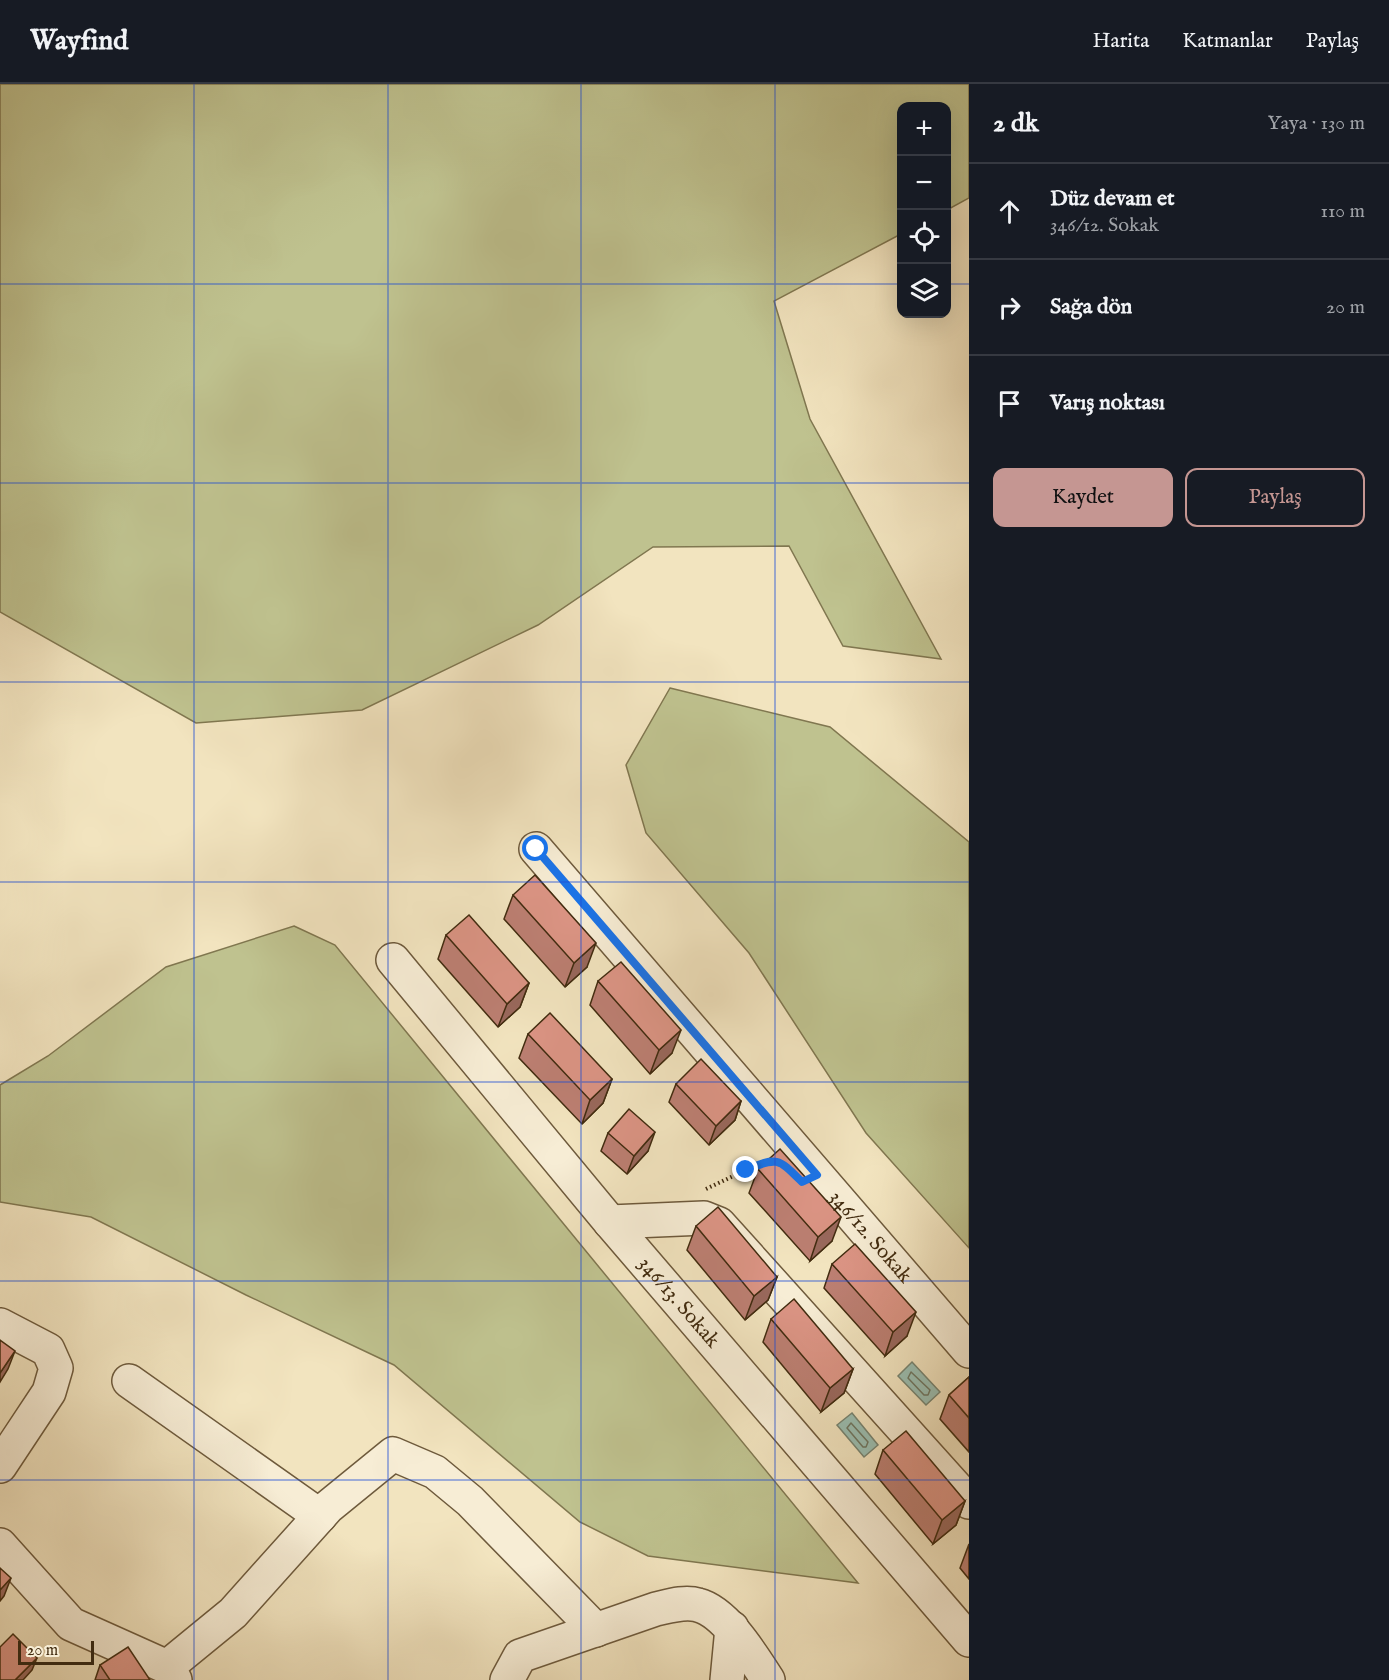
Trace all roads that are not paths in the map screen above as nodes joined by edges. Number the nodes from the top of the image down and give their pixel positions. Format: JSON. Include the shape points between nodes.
{"nodes":[{"id":1,"x":536,"y":849,"type":"dead end"},
{"id":2,"x":393,"y":960,"type":"dead end"},
{"id":3,"x":610,"y":1222,"type":"junction"},
{"id":4,"x":0,"y":1325,"type":"edge"},
{"id":5,"x":969,"y":1351,"type":"edge"},
{"id":6,"x":129,"y":1381,"type":"dead end"},
{"id":7,"x":0,"y":1466,"type":"edge"},
{"id":8,"x":969,"y":1502,"type":"edge"},
{"id":9,"x":320,"y":1516,"type":"junction"},
{"id":10,"x":0,"y":1545,"type":"edge"},
{"id":11,"x":732,"y":1628,"type":"junction"},
{"id":12,"x":596,"y":1630,"type":"junction"},
{"id":13,"x":969,"y":1640,"type":"edge"},
{"id":14,"x":171,"y":1673,"type":"edge"},
{"id":15,"x":507,"y":1680,"type":"edge"},
{"id":16,"x":727,"y":1680,"type":"edge"},
{"id":17,"x":768,"y":1680,"type":"edge"}],
"edges":[{"from":1,"to":5,"type":"street","name":"346/12. Sokak"},
{"from":2,"to":3,"type":"street","name":"346/13. Sokak"},
{"from":3,"to":8,"type":"street","via":[[704,1218],[720,1224]]},
{"from":3,"to":13,"type":"street","name":"346/13. Sokak"},
{"from":4,"to":7,"type":"street","via":[[48,1350],[56,1368],[49,1392]]},
{"from":6,"to":9,"type":"street"},
{"from":9,"to":12,"type":"street","via":[[393,1454],[435,1473],[470,1501]]},
{"from":9,"to":14,"type":"street","via":[[233,1613]]},
{"from":10,"to":14,"type":"street","via":[[70,1624]]},
{"from":11,"to":12,"type":"street","via":[[699,1605],[679,1604]]},
{"from":11,"to":16,"type":"street"},
{"from":11,"to":17,"type":"street"},
{"from":12,"to":15,"type":"street","via":[[520,1656]]}]}
